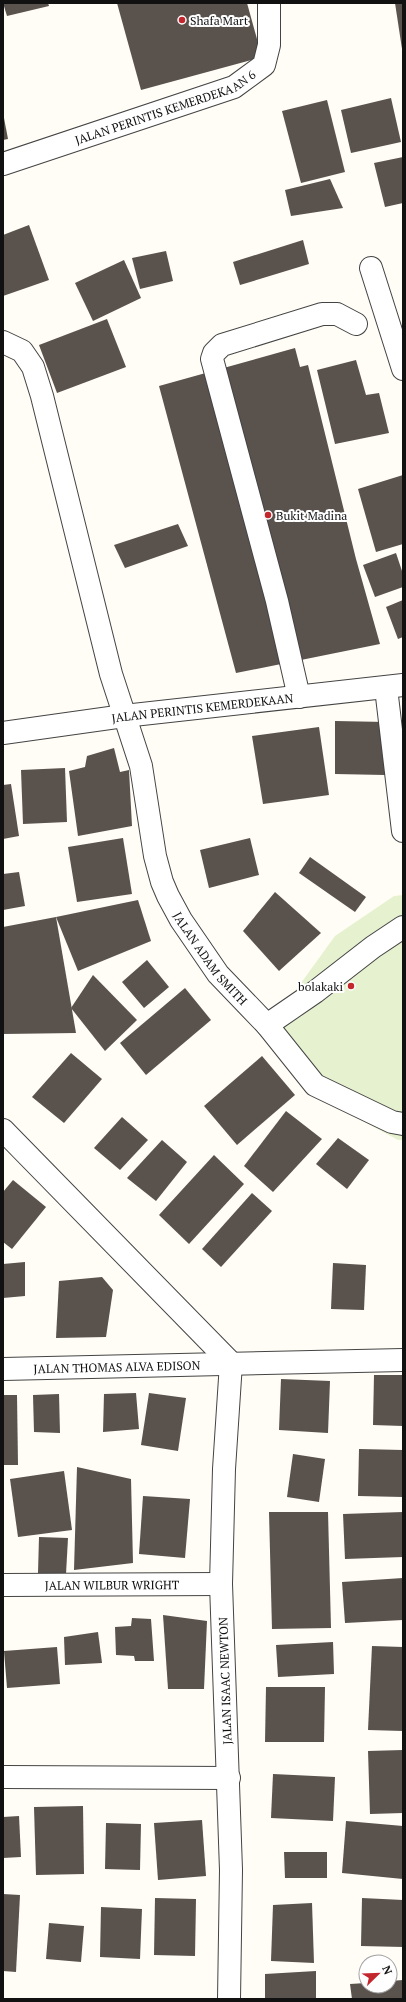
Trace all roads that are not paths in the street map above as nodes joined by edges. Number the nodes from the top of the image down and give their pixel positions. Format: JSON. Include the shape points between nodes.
{"nodes":[{"id":1,"x":269,"y":3,"type":"edge"},
{"id":2,"x":3,"y":164,"type":"edge"},
{"id":3,"x":372,"y":268,"type":"dead end"},
{"id":4,"x":356,"y":324,"type":"dead end"},
{"id":5,"x":3,"y":342,"type":"edge"},
{"id":6,"x":403,"y":369,"type":"edge"},
{"id":7,"x":394,"y":687,"type":"edge"},
{"id":8,"x":299,"y":697,"type":"junction"},
{"id":9,"x":124,"y":716,"type":"junction"},
{"id":10,"x":3,"y":733,"type":"edge"},
{"id":11,"x":403,"y":831,"type":"edge"},
{"id":12,"x":403,"y":927,"type":"edge"},
{"id":13,"x":267,"y":1025,"type":"junction"},
{"id":14,"x":403,"y":1124,"type":"edge"},
{"id":15,"x":3,"y":1130,"type":"edge"},
{"id":16,"x":403,"y":1360,"type":"edge"},
{"id":17,"x":231,"y":1363,"type":"junction"},
{"id":18,"x":3,"y":1369,"type":"edge"},
{"id":19,"x":221,"y":1584,"type":"junction"},
{"id":20,"x":3,"y":1585,"type":"edge"},
{"id":21,"x":3,"y":1776,"type":"edge"},
{"id":22,"x":229,"y":1778,"type":"junction"},
{"id":23,"x":229,"y":1999,"type":"edge"}],
"edges":[{"from":1,"to":2,"type":"street","name":"JALAN PERINTIS KEMERDEKAAN 6","via":[[269,45],[264,65],[234,87]]},
{"from":3,"to":6,"type":"street"},
{"from":4,"to":8,"type":"street","via":[[337,314],[322,314],[222,345],[212,358],[277,601]]},
{"from":5,"to":9,"type":"street","name":"JALAN ADAM SMITH","via":[[22,351],[33,367]]},
{"from":7,"to":8,"type":"street","name":"JALAN PERINTIS KEMERDEKAAN"},
{"from":7,"to":11,"type":"street"},
{"from":8,"to":9,"type":"street","name":"JALAN PERINTIS KEMERDEKAAN"},
{"from":9,"to":10,"type":"street","name":"JALAN PERINTIS KEMERDEKAAN"},
{"from":9,"to":13,"type":"street","name":"JALAN ADAM SMITH","via":[[141,766],[155,856],[168,896],[181,920],[218,974]]},
{"from":12,"to":13,"type":"street"},
{"from":13,"to":14,"type":"street","name":"JALAN ADAM SMITH","via":[[315,1085],[392,1122]]},
{"from":15,"to":17,"type":"street"},
{"from":16,"to":17,"type":"street","name":"JALAN THOMAS ALVA EDISON"},
{"from":17,"to":18,"type":"street","name":"JALAN THOMAS ALVA EDISON"},
{"from":17,"to":19,"type":"street","name":"JALAN ISAAC NEWTON","via":[[224,1469]]},
{"from":19,"to":20,"type":"street","name":"JALAN WILBUR WRIGHT"},
{"from":19,"to":22,"type":"street","name":"JALAN ISAAC NEWTON"},
{"from":21,"to":22,"type":"street"},
{"from":22,"to":23,"type":"street","name":"JALAN ISAAC NEWTON"}]}
